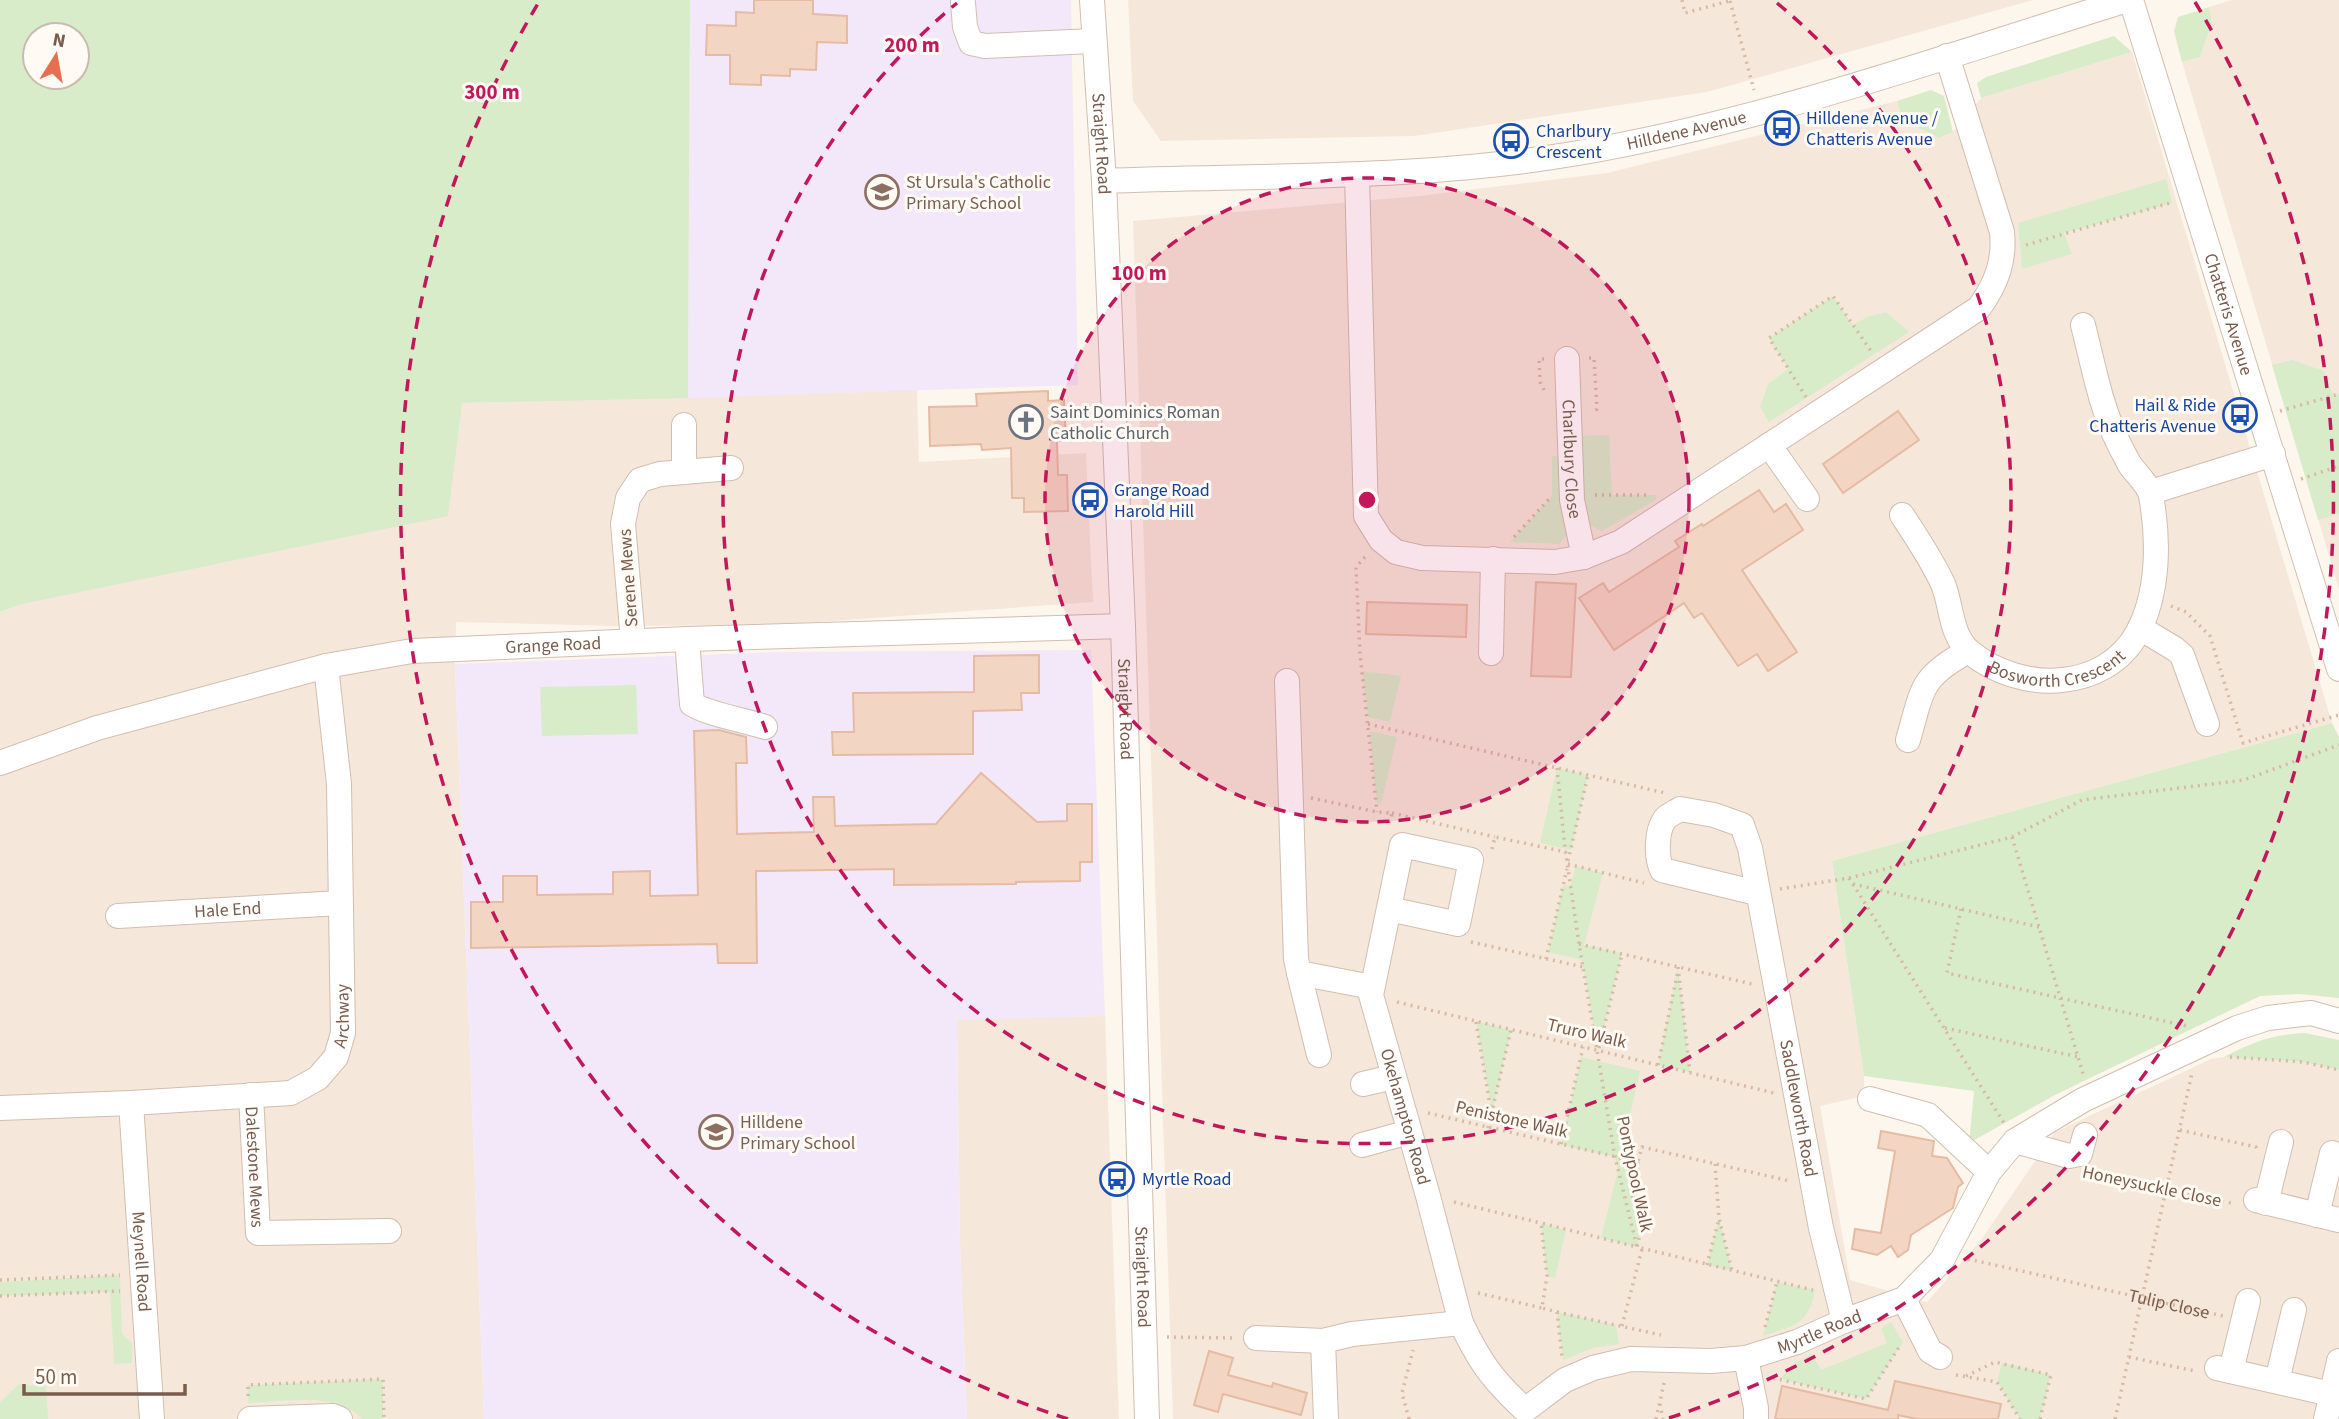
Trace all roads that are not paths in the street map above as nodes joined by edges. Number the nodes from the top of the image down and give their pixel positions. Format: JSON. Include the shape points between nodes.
{"nodes":[{"id":1,"x":1092,"y":0,"type":"edge"},
{"id":2,"x":2129,"y":0,"type":"edge"},
{"id":3,"x":963,"y":3,"type":"dead end"},
{"id":4,"x":1093,"y":41,"type":"junction"},
{"id":5,"x":1947,"y":56,"type":"junction"},
{"id":6,"x":1357,"y":175,"type":"junction"},
{"id":7,"x":1104,"y":181,"type":"junction"},
{"id":8,"x":2083,"y":325,"type":"dead end"},
{"id":9,"x":1567,"y":359,"type":"dead end"},
{"id":10,"x":684,"y":425,"type":"dead end"},
{"id":11,"x":1769,"y":445,"type":"junction"},
{"id":12,"x":2273,"y":454,"type":"junction"},
{"id":13,"x":731,"y":468,"type":"dead end"},
{"id":14,"x":684,"y":471,"type":"junction"},
{"id":15,"x":2151,"y":492,"type":"junction"},
{"id":16,"x":1807,"y":499,"type":"dead end"},
{"id":17,"x":1902,"y":515,"type":"dead end"},
{"id":18,"x":1584,"y":557,"type":"junction"},
{"id":19,"x":1493,"y":559,"type":"junction"},
{"id":20,"x":1123,"y":626,"type":"junction"},
{"id":21,"x":2140,"y":628,"type":"junction"},
{"id":22,"x":687,"y":639,"type":"junction"},
{"id":23,"x":633,"y":641,"type":"junction"},
{"id":24,"x":1968,"y":651,"type":"junction"},
{"id":25,"x":1491,"y":653,"type":"dead end"},
{"id":26,"x":326,"y":666,"type":"junction"},
{"id":27,"x":2339,"y":668,"type":"edge"},
{"id":28,"x":1287,"y":681,"type":"dead end"},
{"id":29,"x":2207,"y":724,"type":"dead end"},
{"id":30,"x":765,"y":727,"type":"dead end"},
{"id":31,"x":1908,"y":740,"type":"dead end"},
{"id":32,"x":0,"y":763,"type":"edge"},
{"id":33,"x":1757,"y":893,"type":"junction"},
{"id":34,"x":340,"y":903,"type":"junction"},
{"id":35,"x":1389,"y":909,"type":"junction"},
{"id":36,"x":118,"y":916,"type":"dead end"},
{"id":37,"x":1299,"y":973,"type":"junction"},
{"id":38,"x":1372,"y":991,"type":"junction"},
{"id":39,"x":2339,"y":1021,"type":"edge"},
{"id":40,"x":1319,"y":1055,"type":"dead end"},
{"id":41,"x":1393,"y":1077,"type":"junction"},
{"id":42,"x":1363,"y":1084,"type":"dead end"},
{"id":43,"x":251,"y":1095,"type":"junction"},
{"id":44,"x":1871,"y":1099,"type":"dead end"},
{"id":45,"x":131,"y":1103,"type":"junction"},
{"id":46,"x":1,"y":1111,"type":"edge"},
{"id":47,"x":1409,"y":1132,"type":"junction"},
{"id":48,"x":2085,"y":1135,"type":"dead end"},
{"id":49,"x":2015,"y":1141,"type":"junction"},
{"id":50,"x":2281,"y":1142,"type":"dead end"},
{"id":51,"x":1362,"y":1145,"type":"dead end"},
{"id":52,"x":2332,"y":1153,"type":"dead end"},
{"id":53,"x":1989,"y":1172,"type":"junction"},
{"id":54,"x":2328,"y":1217,"type":"edge"},
{"id":55,"x":389,"y":1231,"type":"dead end"},
{"id":56,"x":1904,"y":1299,"type":"junction"},
{"id":57,"x":2248,"y":1301,"type":"dead end"},
{"id":58,"x":2294,"y":1310,"type":"dead end"},
{"id":59,"x":1844,"y":1321,"type":"junction"},
{"id":60,"x":1461,"y":1323,"type":"junction"},
{"id":61,"x":1256,"y":1338,"type":"road end"},
{"id":62,"x":1323,"y":1341,"type":"junction"},
{"id":63,"x":2339,"y":1360,"type":"edge"},
{"id":64,"x":1748,"y":1365,"type":"junction"},
{"id":65,"x":1947,"y":1366,"type":"road end"},
{"id":66,"x":2277,"y":1381,"type":"junction"},
{"id":67,"x":2331,"y":1394,"type":"junction"},
{"id":68,"x":249,"y":1411,"type":"edge"},
{"id":69,"x":1522,"y":1415,"type":"edge"},
{"id":70,"x":152,"y":1419,"type":"edge"},
{"id":71,"x":340,"y":1419,"type":"edge"},
{"id":72,"x":1147,"y":1419,"type":"edge"},
{"id":73,"x":1326,"y":1419,"type":"edge"},
{"id":74,"x":1756,"y":1419,"type":"edge"},
{"id":75,"x":2326,"y":1419,"type":"edge"}],
"edges":[{"from":1,"to":4,"type":"street","name":"Straight Road"},
{"from":2,"to":5,"type":"street","name":"Hilldene Avenue"},
{"from":2,"to":12,"type":"street","name":"Chatteris Avenue"},
{"from":3,"to":4,"type":"street","via":[[971,43]]},
{"from":4,"to":7,"type":"street","name":"Straight Road"},
{"from":5,"to":6,"type":"street","name":"Hilldene Avenue","via":[[1760,112],[1577,153],[1465,168]]},
{"from":5,"to":11,"type":"street","via":[[2002,232],[2004,251],[1991,291],[1979,308]]},
{"from":6,"to":7,"type":"street","name":"Hilldene Avenue"},
{"from":6,"to":19,"type":"street","via":[[1366,516],[1381,540],[1396,552],[1422,558]]},
{"from":7,"to":20,"type":"street","name":"Straight Road"},
{"from":8,"to":15,"type":"street","via":[[2105,411],[2130,464]]},
{"from":9,"to":18,"type":"street","name":"Charlbury Close","via":[[1572,500]]},
{"from":10,"to":14,"type":"street"},
{"from":11,"to":16,"type":"street"},
{"from":11,"to":18,"type":"street","via":[[1621,542]]},
{"from":12,"to":15,"type":"street"},
{"from":12,"to":27,"type":"street","name":"Chatteris Avenue"},
{"from":13,"to":14,"type":"street","name":"Serene Mews"},
{"from":14,"to":23,"type":"street","name":"Serene Mews","via":[[640,480],[628,498],[623,524]]},
{"from":15,"to":21,"type":"street","name":"Bosworth Crescent","via":[[2155,559]]},
{"from":17,"to":24,"type":"street","name":"Bosworth Crescent","via":[[1931,559],[1951,622]]},
{"from":18,"to":19,"type":"street","via":[[1555,562]]},
{"from":19,"to":25,"type":"street"},
{"from":20,"to":22,"type":"street","name":"Grange Road"},
{"from":20,"to":72,"type":"street","name":"Straight Road"},
{"from":21,"to":24,"type":"street","name":"Bosworth Crescent","via":[[2120,654],[2070,680],[2030,680]]},
{"from":21,"to":29,"type":"street","via":[[2182,655]]},
{"from":22,"to":23,"type":"street","name":"Grange Road"},
{"from":22,"to":30,"type":"street","via":[[692,704]]},
{"from":23,"to":26,"type":"street","name":"Grange Road","via":[[412,651]]},
{"from":24,"to":31,"type":"street","via":[[1931,675]]},
{"from":26,"to":32,"type":"street","name":"Grange Road","via":[[97,728]]},
{"from":26,"to":34,"type":"street","name":"Archway","via":[[338,784]]},
{"from":28,"to":37,"type":"street"},
{"from":33,"to":33,"type":"street","name":"Saddleworth Road","via":[[1742,825],[1680,810],[1665,819],[1657,845],[1662,870]]},
{"from":33,"to":59,"type":"street","name":"Saddleworth Road"},
{"from":34,"to":36,"type":"street","name":"Hale End"},
{"from":34,"to":43,"type":"street","name":"Archway","via":[[343,1033],[336,1057],[318,1078],[290,1093]]},
{"from":35,"to":35,"type":"street","name":"Okehampton Road","via":[[1402,845],[1471,860],[1458,924]]},
{"from":35,"to":38,"type":"street","name":"Okehampton Road"},
{"from":37,"to":38,"type":"street"},
{"from":37,"to":40,"type":"street"},
{"from":38,"to":41,"type":"street","name":"Okehampton Road"},
{"from":39,"to":49,"type":"street","name":"Myrtle Road","via":[[2311,1013],[2268,1018],[2090,1097]]},
{"from":41,"to":42,"type":"street"},
{"from":41,"to":47,"type":"street","name":"Okehampton Road"},
{"from":43,"to":45,"type":"street","name":"Archway"},
{"from":43,"to":55,"type":"street","name":"Dalestone Mews","via":[[258,1234]]},
{"from":44,"to":53,"type":"street","via":[[1928,1115]]},
{"from":45,"to":46,"type":"street","name":"Archway"},
{"from":45,"to":70,"type":"street","name":"Meynell Road"},
{"from":47,"to":51,"type":"street"},
{"from":47,"to":60,"type":"street","name":"Okehampton Road"},
{"from":48,"to":49,"type":"street","via":[[2080,1154],[2069,1156]]},
{"from":49,"to":53,"type":"street","name":"Myrtle Road"},
{"from":50,"to":54,"type":"street","via":[[2261,1201]]},
{"from":52,"to":54,"type":"street"},
{"from":53,"to":56,"type":"street","name":"Myrtle Road","via":[[1945,1254]]},
{"from":56,"to":59,"type":"street","name":"Myrtle Road"},
{"from":56,"to":65,"type":"street","via":[[1930,1351]]},
{"from":57,"to":66,"type":"street","via":[[2224,1370]]},
{"from":58,"to":66,"type":"street"},
{"from":59,"to":64,"type":"street","name":"Myrtle Road"},
{"from":60,"to":62,"type":"street"},
{"from":60,"to":69,"type":"street","name":"Myrtle Road","via":[[1478,1359]]},
{"from":61,"to":62,"type":"street"},
{"from":62,"to":73,"type":"street"},
{"from":63,"to":67,"type":"street"},
{"from":64,"to":69,"type":"street","name":"Myrtle Road","via":[[1669,1349],[1593,1368],[1565,1380]]},
{"from":64,"to":74,"type":"street"},
{"from":66,"to":67,"type":"street"},
{"from":67,"to":75,"type":"street"},
{"from":68,"to":71,"type":"street"}]}
